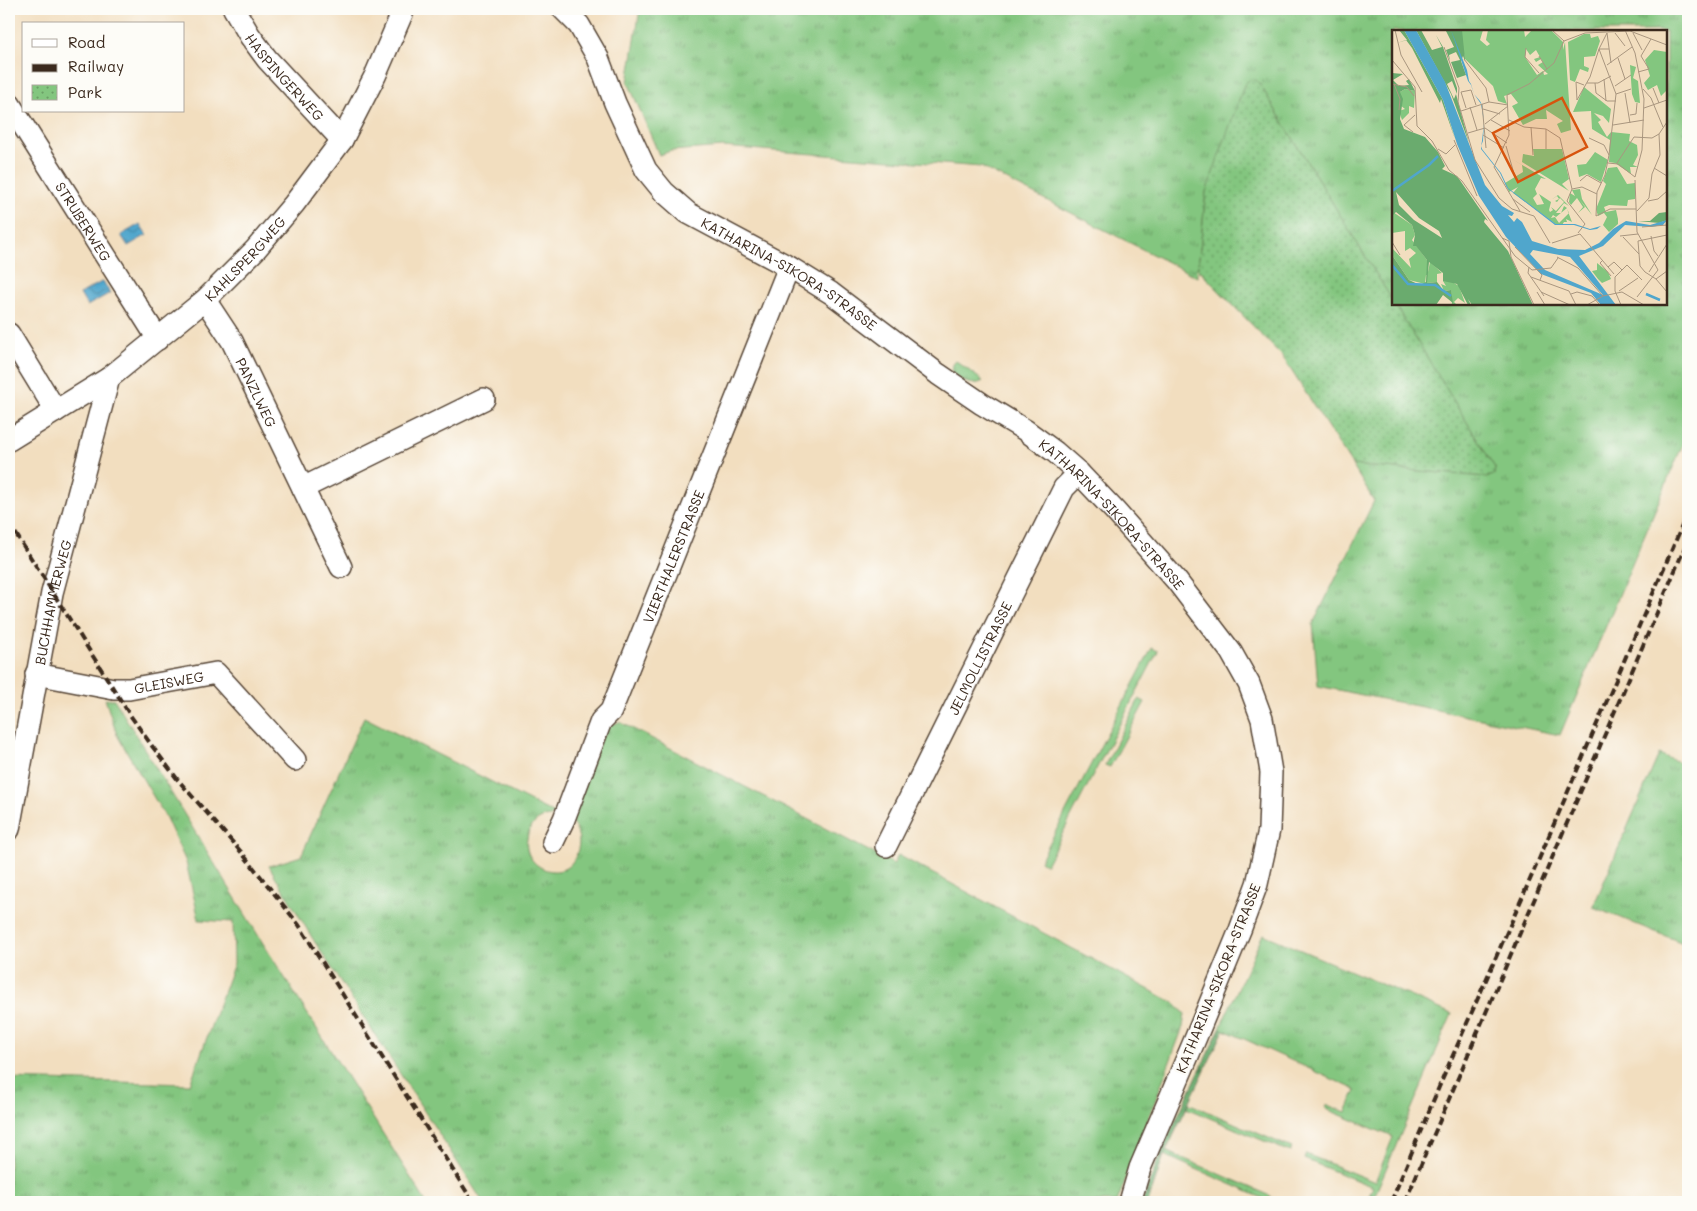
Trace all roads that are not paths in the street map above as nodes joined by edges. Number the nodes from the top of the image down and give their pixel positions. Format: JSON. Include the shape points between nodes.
{"nodes":[{"id":1,"x":234,"y":9,"type":"edge"},
{"id":2,"x":404,"y":9,"type":"edge"},
{"id":3,"x":563,"y":9,"type":"edge"},
{"id":4,"x":9,"y":103,"type":"edge"},
{"id":5,"x":342,"y":140,"type":"junction"},
{"id":6,"x":789,"y":267,"type":"junction"},
{"id":7,"x":205,"y":300,"type":"junction"},
{"id":8,"x":9,"y":334,"type":"edge"},
{"id":9,"x":158,"y":339,"type":"junction"},
{"id":10,"x":109,"y":378,"type":"junction"},
{"id":11,"x":484,"y":399,"type":"dead end"},
{"id":12,"x":56,"y":411,"type":"junction"},
{"id":13,"x":9,"y":440,"type":"edge"},
{"id":14,"x":1079,"y":473,"type":"junction"},
{"id":15,"x":303,"y":488,"type":"junction"},
{"id":16,"x":341,"y":567,"type":"dead end"},
{"id":17,"x":36,"y":674,"type":"junction"},
{"id":18,"x":295,"y":760,"type":"dead end"},
{"id":19,"x":9,"y":829,"type":"edge"},
{"id":20,"x":553,"y":842,"type":"dead end"},
{"id":21,"x":886,"y":846,"type":"dead end"},
{"id":22,"x":1130,"y":1202,"type":"edge"}],
"edges":[{"from":1,"to":5,"type":"street","name":"HASPINGERWEG","via":[[267,58]]},
{"from":2,"to":5,"type":"street","name":"KAHLSPERGWEG"},
{"from":3,"to":6,"type":"street","name":"KATHARINA-SIKORA-STRASSE","via":[[579,25],[598,58],[646,170],[664,192],[688,213]]},
{"from":4,"to":9,"type":"street","name":"STRUBERWEG"},
{"from":5,"to":7,"type":"street","name":"KAHLSPERGWEG","via":[[255,250]]},
{"from":6,"to":14,"type":"street","name":"KATHARINA-SIKORA-STRASSE","via":[[831,293],[938,374],[1025,430]]},
{"from":6,"to":20,"type":"street","name":"VIERTHALERSTRASSE","via":[[611,711],[601,721]]},
{"from":7,"to":9,"type":"street","name":"KAHLSPERGWEG"},
{"from":7,"to":15,"type":"street","name":"PANZLWEG","via":[[232,341]]},
{"from":8,"to":12,"type":"street"},
{"from":9,"to":10,"type":"street","name":"KAHLSPERGWEG"},
{"from":10,"to":12,"type":"street","name":"KAHLSPERGWEG"},
{"from":10,"to":17,"type":"street","name":"BUCHHAMMERWEG","via":[[52,593]]},
{"from":11,"to":15,"type":"street"},
{"from":12,"to":13,"type":"street","name":"KAHLSPERGWEG"},
{"from":14,"to":21,"type":"street","name":"JELMOLLISTRASSE","via":[[1064,488]]},
{"from":14,"to":22,"type":"street","name":"KATHARINA-SIKORA-STRASSE","via":[[1157,558],[1232,652],[1262,719],[1271,772],[1269,830],[1257,884],[1140,1168]]},
{"from":15,"to":16,"type":"street","name":"PANZLWEG"},
{"from":17,"to":18,"type":"street","name":"GLEISWEG","via":[[129,689],[216,673]]},
{"from":17,"to":19,"type":"street","name":"BUCHHAMMERWEG"}]}
